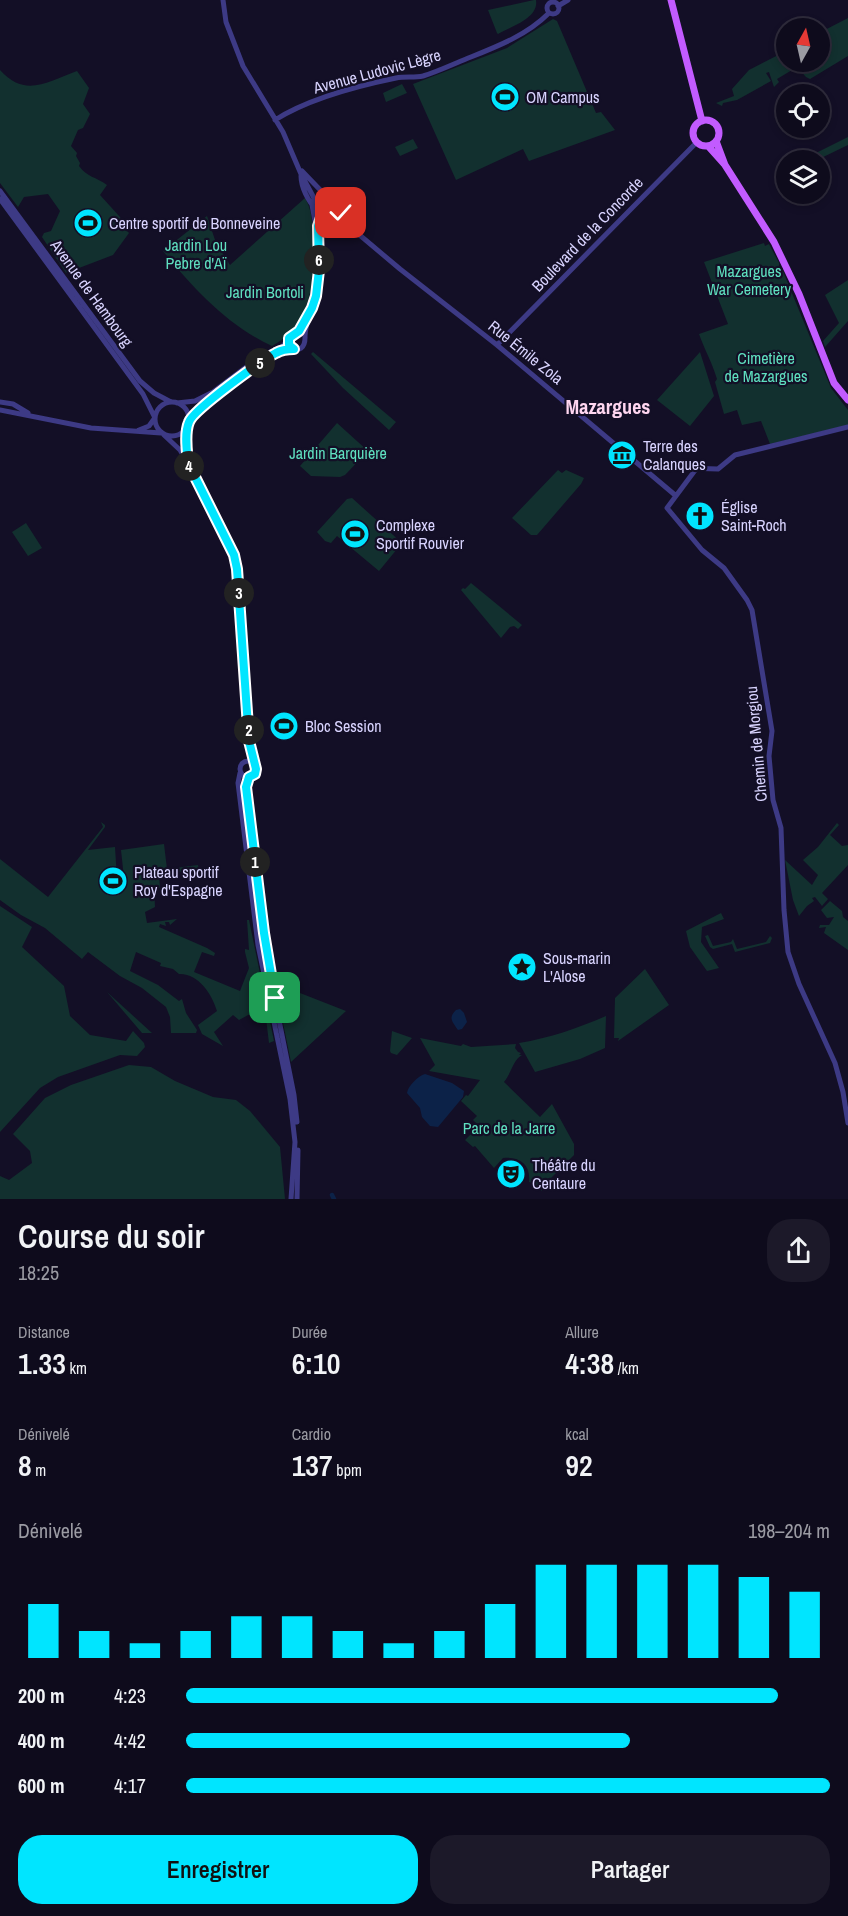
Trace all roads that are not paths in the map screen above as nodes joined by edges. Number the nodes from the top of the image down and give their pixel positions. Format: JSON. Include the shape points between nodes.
{"nodes":[{"id":1,"x":223,"y":0,"type":"edge"},
{"id":2,"x":568,"y":0,"type":"edge"},
{"id":3,"x":671,"y":0,"type":"edge"},
{"id":4,"x":558,"y":6,"type":"junction"},
{"id":5,"x":549,"y":13,"type":"junction"},
{"id":6,"x":283,"y":116,"type":"junction"},
{"id":7,"x":275,"y":120,"type":"junction"},
{"id":8,"x":702,"y":121,"type":"junction"},
{"id":9,"x":283,"y":132,"type":"junction"},
{"id":10,"x":716,"y":141,"type":"junction"},
{"id":11,"x":696,"y":142,"type":"junction"},
{"id":12,"x":708,"y":146,"type":"junction"},
{"id":13,"x":725,"y":165,"type":"junction"},
{"id":14,"x":300,"y":171,"type":"junction"},
{"id":15,"x":0,"y":191,"type":"edge"},
{"id":16,"x":325,"y":196,"type":"junction"},
{"id":17,"x":314,"y":198,"type":"junction"},
{"id":18,"x":0,"y":199,"type":"edge"},
{"id":19,"x":312,"y":205,"type":"junction"},
{"id":20,"x":324,"y":209,"type":"junction"},
{"id":21,"x":318,"y":226,"type":"junction"},
{"id":22,"x":359,"y":234,"type":"junction"},
{"id":23,"x":308,"y":316,"type":"junction"},
{"id":24,"x":291,"y":336,"type":"junction"},
{"id":25,"x":305,"y":337,"type":"junction"},
{"id":26,"x":497,"y":345,"type":"junction"},
{"id":27,"x":294,"y":349,"type":"junction"},
{"id":28,"x":848,"y":400,"type":"edge"},
{"id":29,"x":0,"y":402,"type":"edge"},
{"id":30,"x":174,"y":402,"type":"junction"},
{"id":31,"x":0,"y":410,"type":"edge"},
{"id":32,"x":35,"y":416,"type":"junction"},
{"id":33,"x":154,"y":417,"type":"junction"},
{"id":34,"x":188,"y":422,"type":"junction"},
{"id":35,"x":846,"y":427,"type":"edge"},
{"id":36,"x":132,"y":431,"type":"junction"},
{"id":37,"x":163,"y":434,"type":"junction"},
{"id":38,"x":188,"y":463,"type":"junction"},
{"id":39,"x":644,"y":469,"type":"junction"},
{"id":40,"x":696,"y":469,"type":"junction"},
{"id":41,"x":675,"y":495,"type":"junction"},
{"id":42,"x":249,"y":741,"type":"junction"},
{"id":43,"x":244,"y":761,"type":"junction"},
{"id":44,"x":254,"y":763,"type":"junction"},
{"id":45,"x":240,"y":773,"type":"junction"},
{"id":46,"x":249,"y":777,"type":"junction"},
{"id":47,"x":848,"y":1123,"type":"edge"},
{"id":48,"x":291,"y":1199,"type":"edge"},
{"id":49,"x":297,"y":1199,"type":"edge"}],
"edges":[{"from":1,"to":7,"type":"street","via":[[226,22],[243,66]]},
{"from":2,"to":4,"type":"street"},
{"from":3,"to":8,"type":"main road"},
{"from":4,"to":5,"type":"street","via":[[556,13]]},
{"from":4,"to":5,"type":"street","via":[[549,3]]},
{"from":5,"to":6,"type":"street","name":"Avenue Ludovic Lègre","via":[[512,40],[442,69],[325,97]]},
{"from":6,"to":7,"type":"street","name":"Avenue Ludovic Lègre"},
{"from":6,"to":9,"type":"street"},
{"from":7,"to":9,"type":"street"},
{"from":8,"to":10,"type":"main road","via":[[717,127]]},
{"from":8,"to":11,"type":"main road","via":[[693,130]]},
{"from":9,"to":14,"type":"street"},
{"from":10,"to":12,"type":"main road"},
{"from":10,"to":13,"type":"main road"},
{"from":11,"to":12,"type":"main road"},
{"from":11,"to":26,"type":"street","name":"Boulevard de la Concorde"},
{"from":12,"to":13,"type":"main road"},
{"from":13,"to":28,"type":"main road","via":[[774,243]]},
{"from":14,"to":16,"type":"street"},
{"from":14,"to":17,"type":"street"},
{"from":14,"to":19,"type":"street","via":[[301,184]]},
{"from":15,"to":30,"type":"street","name":"Avenue de Hambourg","via":[[140,381]]},
{"from":16,"to":17,"type":"street"},
{"from":16,"to":20,"type":"street"},
{"from":16,"to":22,"type":"street"},
{"from":17,"to":19,"type":"street"},
{"from":17,"to":20,"type":"street"},
{"from":18,"to":33,"type":"street","name":"Avenue de Hambourg","via":[[143,394]]},
{"from":19,"to":20,"type":"street"},
{"from":19,"to":21,"type":"street"},
{"from":20,"to":21,"type":"street"},
{"from":20,"to":22,"type":"street"},
{"from":21,"to":23,"type":"street","via":[[318,282]]},
{"from":22,"to":26,"type":"street","name":"Rue Émile Zola"},
{"from":23,"to":24,"type":"street"},
{"from":23,"to":25,"type":"street"},
{"from":24,"to":25,"type":"street","via":[[299,333]]},
{"from":24,"to":27,"type":"street","via":[[289,345]]},
{"from":24,"to":30,"type":"street","via":[[287,343],[258,358],[213,392],[195,401]]},
{"from":25,"to":27,"type":"street","via":[[304,348]]},
{"from":26,"to":39,"type":"street","name":"Rue Émile Zola"},
{"from":27,"to":34,"type":"street","via":[[273,354],[198,410]]},
{"from":29,"to":32,"type":"street"},
{"from":30,"to":33,"type":"street","via":[[160,406]]},
{"from":30,"to":34,"type":"street","via":[[186,409]]},
{"from":31,"to":32,"type":"street"},
{"from":32,"to":36,"type":"street","via":[[85,427]]},
{"from":33,"to":36,"type":"street","via":[[144,429]]},
{"from":33,"to":37,"type":"street"},
{"from":34,"to":37,"type":"street","via":[[181,434]]},
{"from":34,"to":38,"type":"street"},
{"from":35,"to":40,"type":"street","via":[[737,454],[721,467]]},
{"from":36,"to":37,"type":"street"},
{"from":37,"to":38,"type":"street"},
{"from":38,"to":42,"type":"street","via":[[234,555]]},
{"from":39,"to":40,"type":"street"},
{"from":39,"to":41,"type":"street","name":"Rue Émile Zola"},
{"from":40,"to":41,"type":"street"},
{"from":41,"to":47,"type":"street","name":"Chemin de Morgiou","via":[[667,508],[702,550],[724,568],[752,610],[772,731],[769,756],[773,800],[781,828],[788,952],[835,1063]]},
{"from":42,"to":43,"type":"street"},
{"from":42,"to":44,"type":"street"},
{"from":43,"to":44,"type":"street"},
{"from":43,"to":45,"type":"street"},
{"from":44,"to":46,"type":"street","via":[[256,772]]},
{"from":45,"to":46,"type":"street"},
{"from":45,"to":48,"type":"street","via":[[238,783],[258,945],[290,1099],[295,1142]]},
{"from":46,"to":49,"type":"street","via":[[247,797],[265,944],[294,1095]]}]}
